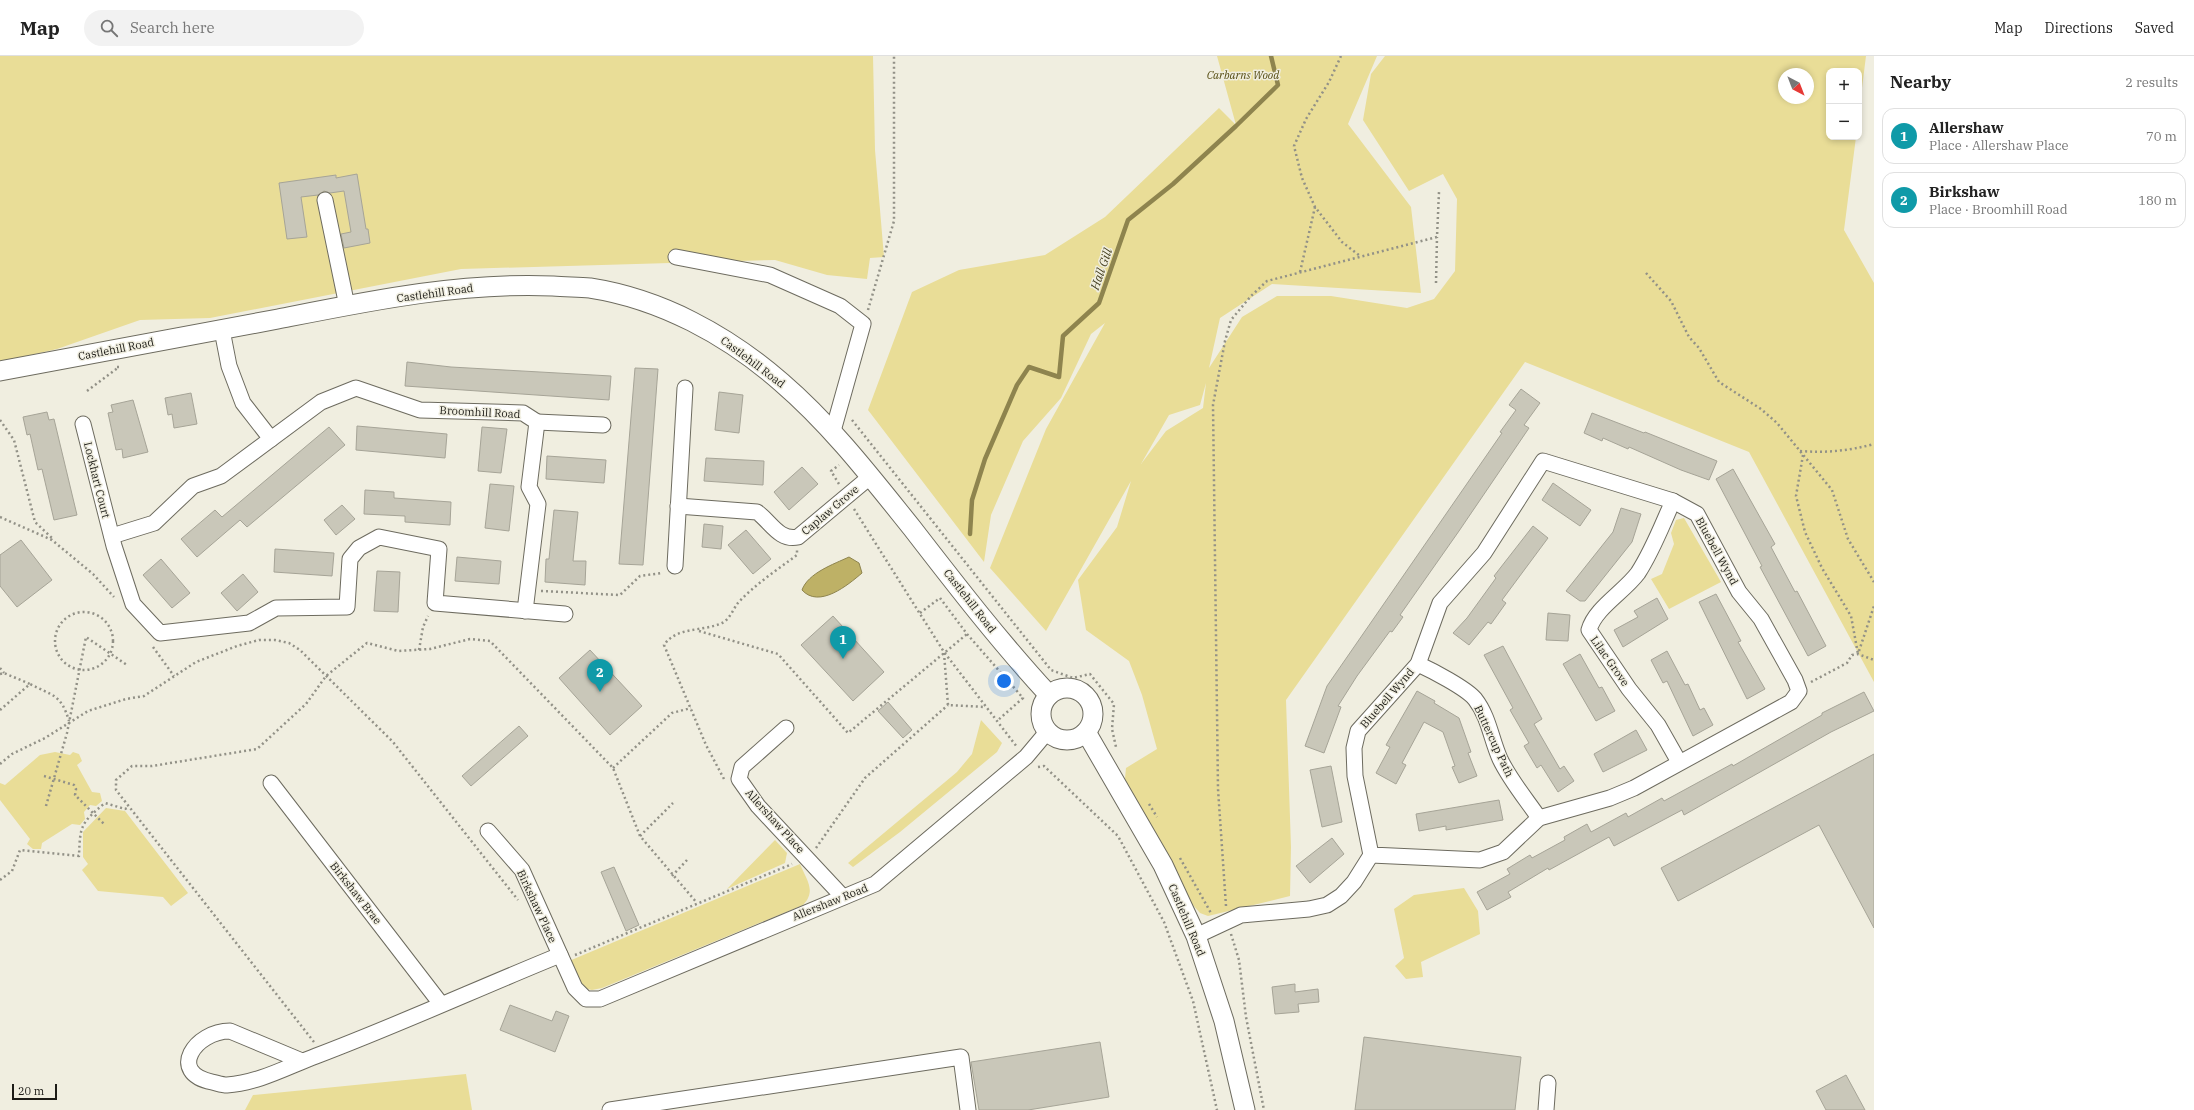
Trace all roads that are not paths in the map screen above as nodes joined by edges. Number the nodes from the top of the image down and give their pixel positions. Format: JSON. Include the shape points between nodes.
{"nodes":[{"id":1,"x":325,"y":200,"type":"dead end"},
{"id":2,"x":676,"y":257,"type":"dead end"},
{"id":3,"x":347,"y":306,"type":"junction"},
{"id":4,"x":222,"y":330,"type":"junction"},
{"id":5,"x":0,"y":371,"type":"edge"},
{"id":6,"x":685,"y":388,"type":"dead end"},
{"id":7,"x":537,"y":422,"type":"junction"},
{"id":8,"x":82,"y":424,"type":"dead end"},
{"id":9,"x":603,"y":426,"type":"dead end"},
{"id":10,"x":833,"y":431,"type":"junction"},
{"id":11,"x":271,"y":439,"type":"junction"},
{"id":12,"x":871,"y":476,"type":"junction"},
{"id":13,"x":1673,"y":501,"type":"junction"},
{"id":14,"x":678,"y":506,"type":"junction"},
{"id":15,"x":112,"y":536,"type":"junction"},
{"id":16,"x":675,"y":566,"type":"road end"},
{"id":17,"x":525,"y":611,"type":"junction"},
{"id":18,"x":565,"y":614,"type":"dead end"},
{"id":19,"x":1418,"y":664,"type":"junction"},
{"id":20,"x":1049,"y":695,"type":"junction"},
{"id":21,"x":786,"y":728,"type":"dead end"},
{"id":22,"x":1047,"y":732,"type":"junction"},
{"id":23,"x":1086,"y":732,"type":"junction"},
{"id":24,"x":1065,"y":740,"type":"junction"},
{"id":25,"x":1679,"y":762,"type":"junction"},
{"id":26,"x":1105,"y":766,"type":"junction"},
{"id":27,"x":270,"y":783,"type":"dead end"},
{"id":28,"x":1539,"y":818,"type":"junction"},
{"id":29,"x":488,"y":831,"type":"dead end"},
{"id":30,"x":1371,"y":855,"type":"junction"},
{"id":31,"x":843,"y":897,"type":"junction"},
{"id":32,"x":1196,"y":936,"type":"junction"},
{"id":33,"x":561,"y":958,"type":"junction"},
{"id":34,"x":575,"y":988,"type":"joint"},
{"id":35,"x":441,"y":1004,"type":"junction"},
{"id":36,"x":302,"y":1062,"type":"junction"},
{"id":37,"x":1548,"y":1083,"type":"dead end"},
{"id":38,"x":610,"y":1110,"type":"edge"},
{"id":39,"x":968,"y":1110,"type":"edge"},
{"id":40,"x":1245,"y":1110,"type":"edge"},
{"id":41,"x":1546,"y":1110,"type":"edge"}],
"edges":[{"from":1,"to":3,"type":"street"},
{"from":2,"to":10,"type":"street","via":[[770,275],[840,306],[863,324]]},
{"from":3,"to":4,"type":"main road","name":"Castlehill Road"},
{"from":3,"to":10,"type":"main road","name":"Castlehill Road","via":[[464,287],[534,285],[589,288],[629,297],[673,312],[731,343],[781,382]]},
{"from":4,"to":5,"type":"main road","name":"Castlehill Road"},
{"from":4,"to":11,"type":"street","via":[[229,366],[243,403]]},
{"from":6,"to":14,"type":"street"},
{"from":7,"to":9,"type":"street"},
{"from":7,"to":11,"type":"street","name":"Broomhill Road","via":[[523,413],[420,410],[356,388],[321,402]]},
{"from":7,"to":17,"type":"street","via":[[529,487],[538,504]]},
{"from":8,"to":15,"type":"street","name":"Lockhart Court"},
{"from":10,"to":12,"type":"main road","name":"Castlehill Road"},
{"from":11,"to":15,"type":"street","name":"Broomhill Road","via":[[221,476],[193,486],[154,523]]},
{"from":12,"to":14,"type":"street","name":"Caplaw Grove","via":[[798,537],[784,536],[752,510]]},
{"from":12,"to":20,"type":"main road","name":"Castlehill Road","via":[[1013,656]]},
{"from":13,"to":19,"type":"street","name":"Bluebell Wynd","via":[[1543,462],[1484,553],[1440,603]]},
{"from":13,"to":25,"type":"street","name":"Lilac Grove","via":[[1653,548],[1638,573],[1592,620],[1589,630],[1658,725]]},
{"from":13,"to":25,"type":"street","name":"Bluebell Wynd","via":[[1697,514],[1739,592],[1761,619],[1799,691],[1791,702]]},
{"from":14,"to":16,"type":"street"},
{"from":15,"to":17,"type":"street","via":[[133,604],[160,633],[249,623],[276,608],[347,607],[350,559],[359,548],[379,537],[439,549],[435,603]]},
{"from":17,"to":18,"type":"street"},
{"from":19,"to":28,"type":"street","name":"Buttercup Path","via":[[1474,698],[1484,716],[1500,758]]},
{"from":19,"to":30,"type":"street","name":"Bluebell Wynd","via":[[1358,731],[1354,748],[1355,776]]},
{"from":20,"to":22,"type":"main road","via":[[1041,708],[1040,717]]},
{"from":20,"to":23,"type":"main road","via":[[1054,690],[1069,688],[1083,693],[1091,704],[1093,714]]},
{"from":21,"to":31,"type":"street","name":"Allershaw Place","via":[[742,767],[739,779],[758,806]]},
{"from":22,"to":24,"type":"main road","name":"Castlehill Road"},
{"from":22,"to":31,"type":"street","name":"Allershaw Road","via":[[1026,758],[875,884]]},
{"from":23,"to":24,"type":"main road","via":[[1076,739]]},
{"from":23,"to":26,"type":"main road","name":"Castlehill Road"},
{"from":24,"to":26,"type":"main road","name":"Castlehill Road"},
{"from":25,"to":28,"type":"street","via":[[1634,788],[1610,798]]},
{"from":26,"to":32,"type":"main road","name":"Castlehill Road","via":[[1163,865]]},
{"from":27,"to":35,"type":"street","name":"Birkshaw Brae"},
{"from":28,"to":30,"type":"street","via":[[1503,852],[1480,860]]},
{"from":29,"to":33,"type":"street","name":"Birkshaw Place","via":[[522,870]]},
{"from":30,"to":32,"type":"street","via":[[1354,882],[1341,896],[1327,904],[1309,910],[1241,915]]},
{"from":31,"to":34,"type":"street","name":"Allershaw Road","via":[[600,999],[586,999]]},
{"from":32,"to":40,"type":"main road","name":"Castlehill Road","via":[[1224,1021]]},
{"from":33,"to":34,"type":"street","name":"Birkshaw Place"},
{"from":33,"to":35,"type":"street"},
{"from":35,"to":36,"type":"street"},
{"from":36,"to":36,"type":"street","via":[[260,1079],[226,1085],[202,1080],[192,1072],[188,1059],[193,1047],[209,1035],[219,1031],[230,1031]]},
{"from":37,"to":41,"type":"street"},
{"from":38,"to":39,"type":"street","via":[[962,1057]]}]}
